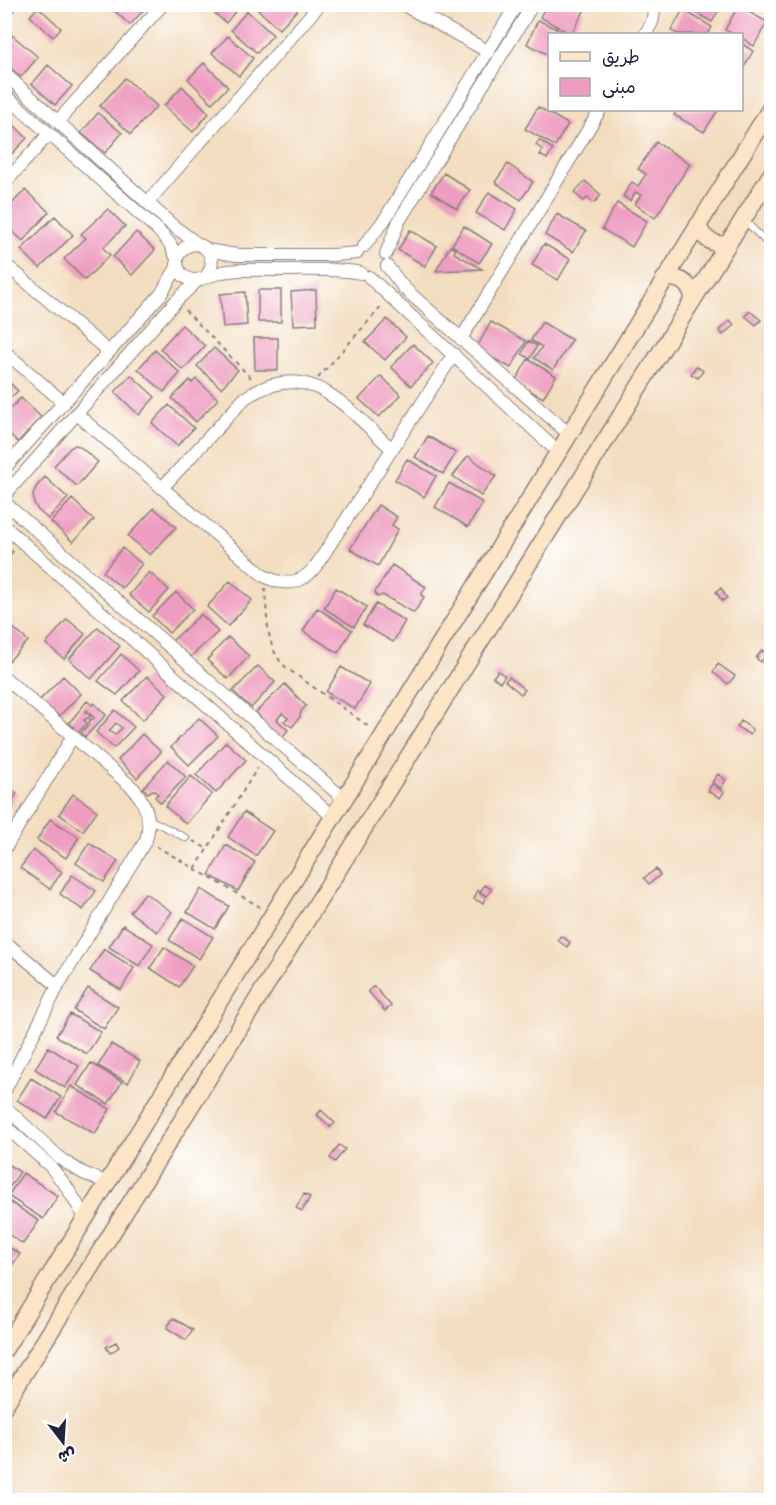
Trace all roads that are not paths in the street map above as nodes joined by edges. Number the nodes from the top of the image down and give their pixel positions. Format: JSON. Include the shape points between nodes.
{"nodes":[{"id":1,"x":11,"y":4,"type":"edge"},
{"id":2,"x":163,"y":4,"type":"edge"},
{"id":3,"x":320,"y":4,"type":"edge"},
{"id":4,"x":402,"y":4,"type":"edge"},
{"id":5,"x":517,"y":4,"type":"edge"},
{"id":6,"x":533,"y":4,"type":"edge"},
{"id":7,"x":655,"y":5,"type":"edge"},
{"id":8,"x":4,"y":12,"type":"edge"},
{"id":9,"x":646,"y":33,"type":"edge"},
{"id":10,"x":489,"y":52,"type":"junction"},
{"id":11,"x":4,"y":73,"type":"edge"},
{"id":12,"x":4,"y":94,"type":"edge"},
{"id":13,"x":771,"y":106,"type":"edge"},
{"id":14,"x":599,"y":111,"type":"edge"},
{"id":15,"x":58,"y":121,"type":"junction"},
{"id":16,"x":49,"y":134,"type":"junction"},
{"id":17,"x":771,"y":173,"type":"edge"},
{"id":18,"x":4,"y":184,"type":"edge"},
{"id":19,"x":148,"y":202,"type":"junction"},
{"id":20,"x":742,"y":219,"type":"junction"},
{"id":21,"x":698,"y":225,"type":"junction"},
{"id":22,"x":726,"y":245,"type":"junction"},
{"id":23,"x":203,"y":248,"type":"junction"},
{"id":24,"x":771,"y":248,"type":"edge"},
{"id":25,"x":360,"y":250,"type":"junction"},
{"id":26,"x":386,"y":260,"type":"junction"},
{"id":27,"x":4,"y":263,"type":"edge"},
{"id":28,"x":177,"y":263,"type":"junction"},
{"id":29,"x":365,"y":275,"type":"junction"},
{"id":30,"x":202,"y":278,"type":"junction"},
{"id":31,"x":664,"y":279,"type":"junction"},
{"id":32,"x":693,"y":296,"type":"junction"},
{"id":33,"x":461,"y":339,"type":"junction"},
{"id":34,"x":4,"y":351,"type":"edge"},
{"id":35,"x":109,"y":352,"type":"junction"},
{"id":36,"x":454,"y":354,"type":"junction"},
{"id":37,"x":64,"y":403,"type":"junction"},
{"id":38,"x":77,"y":414,"type":"junction"},
{"id":39,"x":569,"y":434,"type":"junction"},
{"id":40,"x":392,"y":449,"type":"junction"},
{"id":41,"x":558,"y":452,"type":"junction"},
{"id":42,"x":4,"y":469,"type":"edge"},
{"id":43,"x":162,"y":488,"type":"junction"},
{"id":44,"x":4,"y":496,"type":"edge"},
{"id":45,"x":4,"y":502,"type":"edge"},
{"id":46,"x":4,"y":526,"type":"edge"},
{"id":47,"x":136,"y":617,"type":"junction"},
{"id":48,"x":124,"y":631,"type":"junction"},
{"id":49,"x":4,"y":677,"type":"edge"},
{"id":50,"x":214,"y":686,"type":"junction"},
{"id":51,"x":202,"y":699,"type":"junction"},
{"id":52,"x":73,"y":736,"type":"junction"},
{"id":53,"x":344,"y":799,"type":"junction"},
{"id":54,"x":333,"y":817,"type":"junction"},
{"id":55,"x":149,"y":819,"type":"junction"},
{"id":56,"x":186,"y":838,"type":"road end"},
{"id":57,"x":4,"y":850,"type":"edge"},
{"id":58,"x":4,"y":940,"type":"edge"},
{"id":59,"x":58,"y":986,"type":"junction"},
{"id":60,"x":4,"y":1092,"type":"edge"},
{"id":61,"x":4,"y":1106,"type":"edge"},
{"id":62,"x":4,"y":1125,"type":"edge"},
{"id":63,"x":108,"y":1183,"type":"junction"},
{"id":64,"x":85,"y":1218,"type":"junction"},
{"id":65,"x":73,"y":1239,"type":"junction"},
{"id":66,"x":101,"y":1254,"type":"junction"},
{"id":67,"x":40,"y":1292,"type":"junction"},
{"id":68,"x":66,"y":1307,"type":"junction"},
{"id":69,"x":4,"y":1350,"type":"edge"},
{"id":70,"x":4,"y":1406,"type":"edge"}],
"edges":[{"from":1,"to":8,"type":"street"},
{"from":2,"to":15,"type":"street"},
{"from":3,"to":19,"type":"street"},
{"from":4,"to":10,"type":"street"},
{"from":5,"to":10,"type":"street"},
{"from":6,"to":26,"type":"street","via":[[399,221]]},
{"from":7,"to":9,"type":"street"},
{"from":10,"to":25,"type":"street","via":[[385,219]]},
{"from":11,"to":15,"type":"street"},
{"from":12,"to":16,"type":"street"},
{"from":13,"to":21,"type":"street"},
{"from":14,"to":33,"type":"street"},
{"from":15,"to":19,"type":"street"},
{"from":16,"to":18,"type":"street"},
{"from":16,"to":28,"type":"street","via":[[158,230],[170,244]]},
{"from":17,"to":20,"type":"street"},
{"from":19,"to":23,"type":"street"},
{"from":20,"to":22,"type":"street"},
{"from":20,"to":24,"type":"lane"},
{"from":21,"to":22,"type":"street","via":[[708,240]]},
{"from":21,"to":31,"type":"street"},
{"from":22,"to":32,"type":"street"},
{"from":23,"to":25,"type":"street","via":[[236,255],[334,255]]},
{"from":23,"to":28,"type":"street","via":[[188,246],[179,254]]},
{"from":23,"to":30,"type":"street","via":[[212,266]]},
{"from":25,"to":26,"type":"street","via":[[379,246]]},
{"from":25,"to":29,"type":"street","via":[[355,264]]},
{"from":26,"to":29,"type":"street","via":[[382,273]]},
{"from":26,"to":33,"type":"street","via":[[404,288]]},
{"from":27,"to":35,"type":"street"},
{"from":28,"to":30,"type":"street","via":[[188,279]]},
{"from":28,"to":35,"type":"street","via":[[161,294]]},
{"from":29,"to":30,"type":"street","via":[[333,270],[237,270]]},
{"from":29,"to":36,"type":"street"},
{"from":30,"to":38,"type":"street"},
{"from":31,"to":32,"type":"street","via":[[683,281]]},
{"from":31,"to":39,"type":"street"},
{"from":32,"to":66,"type":"street"},
{"from":33,"to":39,"type":"street"},
{"from":34,"to":37,"type":"street"},
{"from":35,"to":37,"type":"street"},
{"from":36,"to":40,"type":"street"},
{"from":36,"to":41,"type":"street"},
{"from":37,"to":42,"type":"street"},
{"from":38,"to":43,"type":"street"},
{"from":38,"to":44,"type":"street"},
{"from":39,"to":41,"type":"street"},
{"from":40,"to":43,"type":"street","via":[[328,392],[312,384],[277,382],[245,398]]},
{"from":40,"to":43,"type":"street","via":[[309,575],[287,584],[264,576]]},
{"from":41,"to":53,"type":"street"},
{"from":45,"to":47,"type":"street"},
{"from":46,"to":48,"type":"street"},
{"from":47,"to":48,"type":"street"},
{"from":47,"to":50,"type":"street"},
{"from":48,"to":51,"type":"street"},
{"from":49,"to":52,"type":"street"},
{"from":50,"to":51,"type":"street"},
{"from":50,"to":53,"type":"street"},
{"from":51,"to":54,"type":"street"},
{"from":52,"to":55,"type":"street","via":[[134,789]]},
{"from":52,"to":57,"type":"street"},
{"from":53,"to":54,"type":"street"},
{"from":54,"to":63,"type":"street"},
{"from":55,"to":56,"type":"lane"},
{"from":55,"to":59,"type":"street","via":[[146,840]]},
{"from":58,"to":59,"type":"street"},
{"from":59,"to":60,"type":"street"},
{"from":61,"to":63,"type":"street","via":[[62,1160]]},
{"from":62,"to":64,"type":"street","via":[[50,1166]]},
{"from":63,"to":64,"type":"street"},
{"from":64,"to":65,"type":"street"},
{"from":65,"to":66,"type":"street","via":[[84,1252]]},
{"from":65,"to":67,"type":"street"},
{"from":66,"to":68,"type":"street"},
{"from":67,"to":68,"type":"street","via":[[56,1295]]},
{"from":67,"to":69,"type":"street"},
{"from":68,"to":70,"type":"street"}]}
